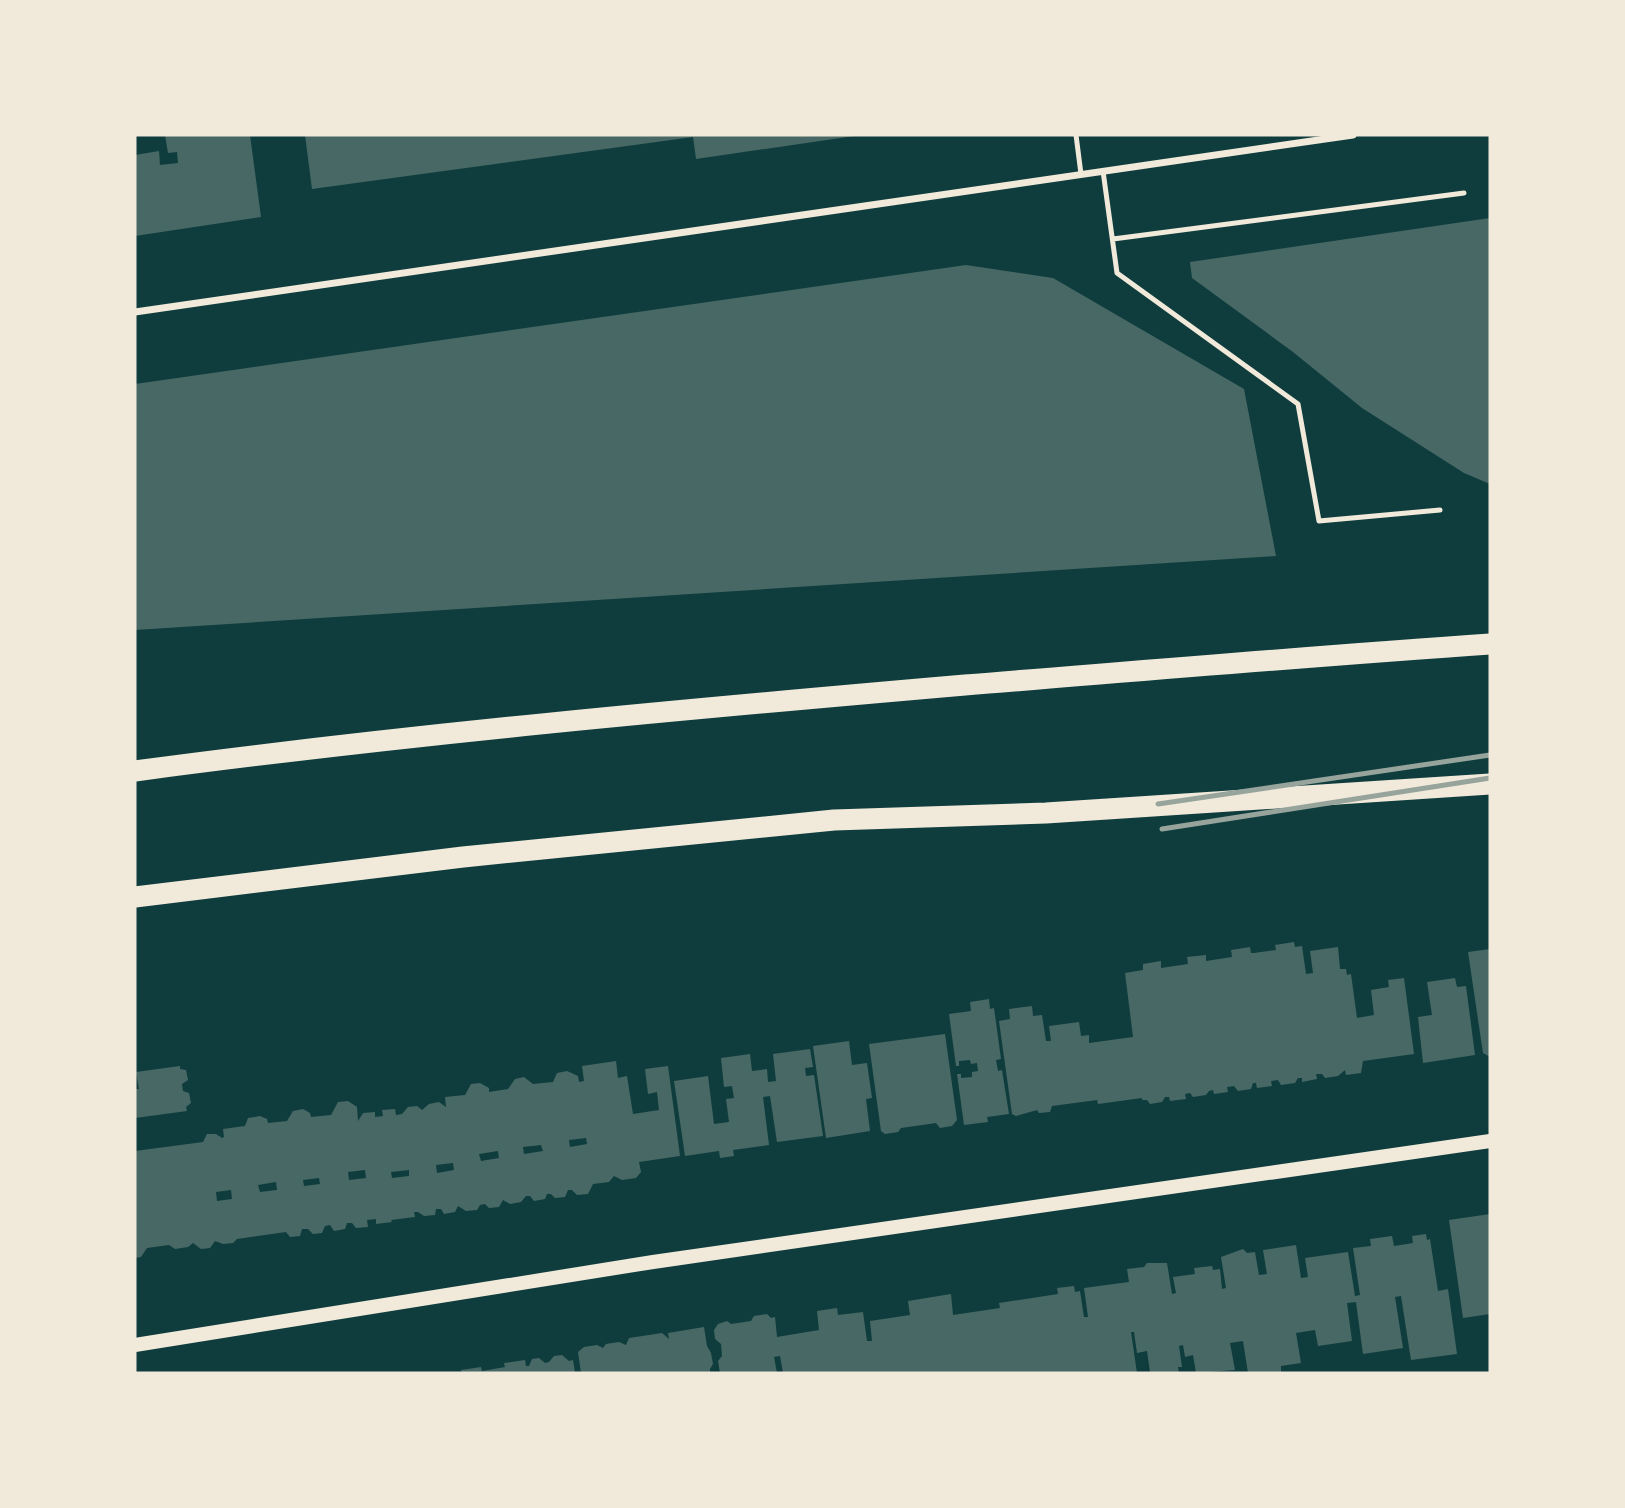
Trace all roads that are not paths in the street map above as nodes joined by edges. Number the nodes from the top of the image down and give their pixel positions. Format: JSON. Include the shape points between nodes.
{"nodes":[{"id":1,"x":1076,"y":135,"type":"edge"},
{"id":2,"x":1353,"y":135,"type":"edge"},
{"id":3,"x":1102,"y":171,"type":"junction"},
{"id":4,"x":1081,"y":174,"type":"junction"},
{"id":5,"x":1464,"y":193,"type":"dead end"},
{"id":6,"x":1112,"y":239,"type":"junction"},
{"id":7,"x":135,"y":312,"type":"edge"},
{"id":8,"x":1440,"y":510,"type":"dead end"},
{"id":9,"x":1490,"y":644,"type":"edge"},
{"id":10,"x":135,"y":771,"type":"edge"},
{"id":11,"x":1490,"y":784,"type":"edge"},
{"id":12,"x":135,"y":897,"type":"edge"},
{"id":13,"x":1490,"y":1141,"type":"edge"},
{"id":14,"x":135,"y":1345,"type":"edge"}],
"edges":[{"from":1,"to":4,"type":"lane"},
{"from":2,"to":3,"type":"street"},
{"from":3,"to":4,"type":"street"},
{"from":3,"to":6,"type":"lane"},
{"from":4,"to":7,"type":"street"},
{"from":5,"to":6,"type":"lane"},
{"from":6,"to":8,"type":"lane","via":[[1117,273],[1298,404],[1319,521]]},
{"from":9,"to":10,"type":"highway","via":[[815,698],[428,735]]},
{"from":11,"to":12,"type":"highway","via":[[1046,813],[834,820]]},
{"from":13,"to":14,"type":"main road","via":[[653,1262]]}]}
